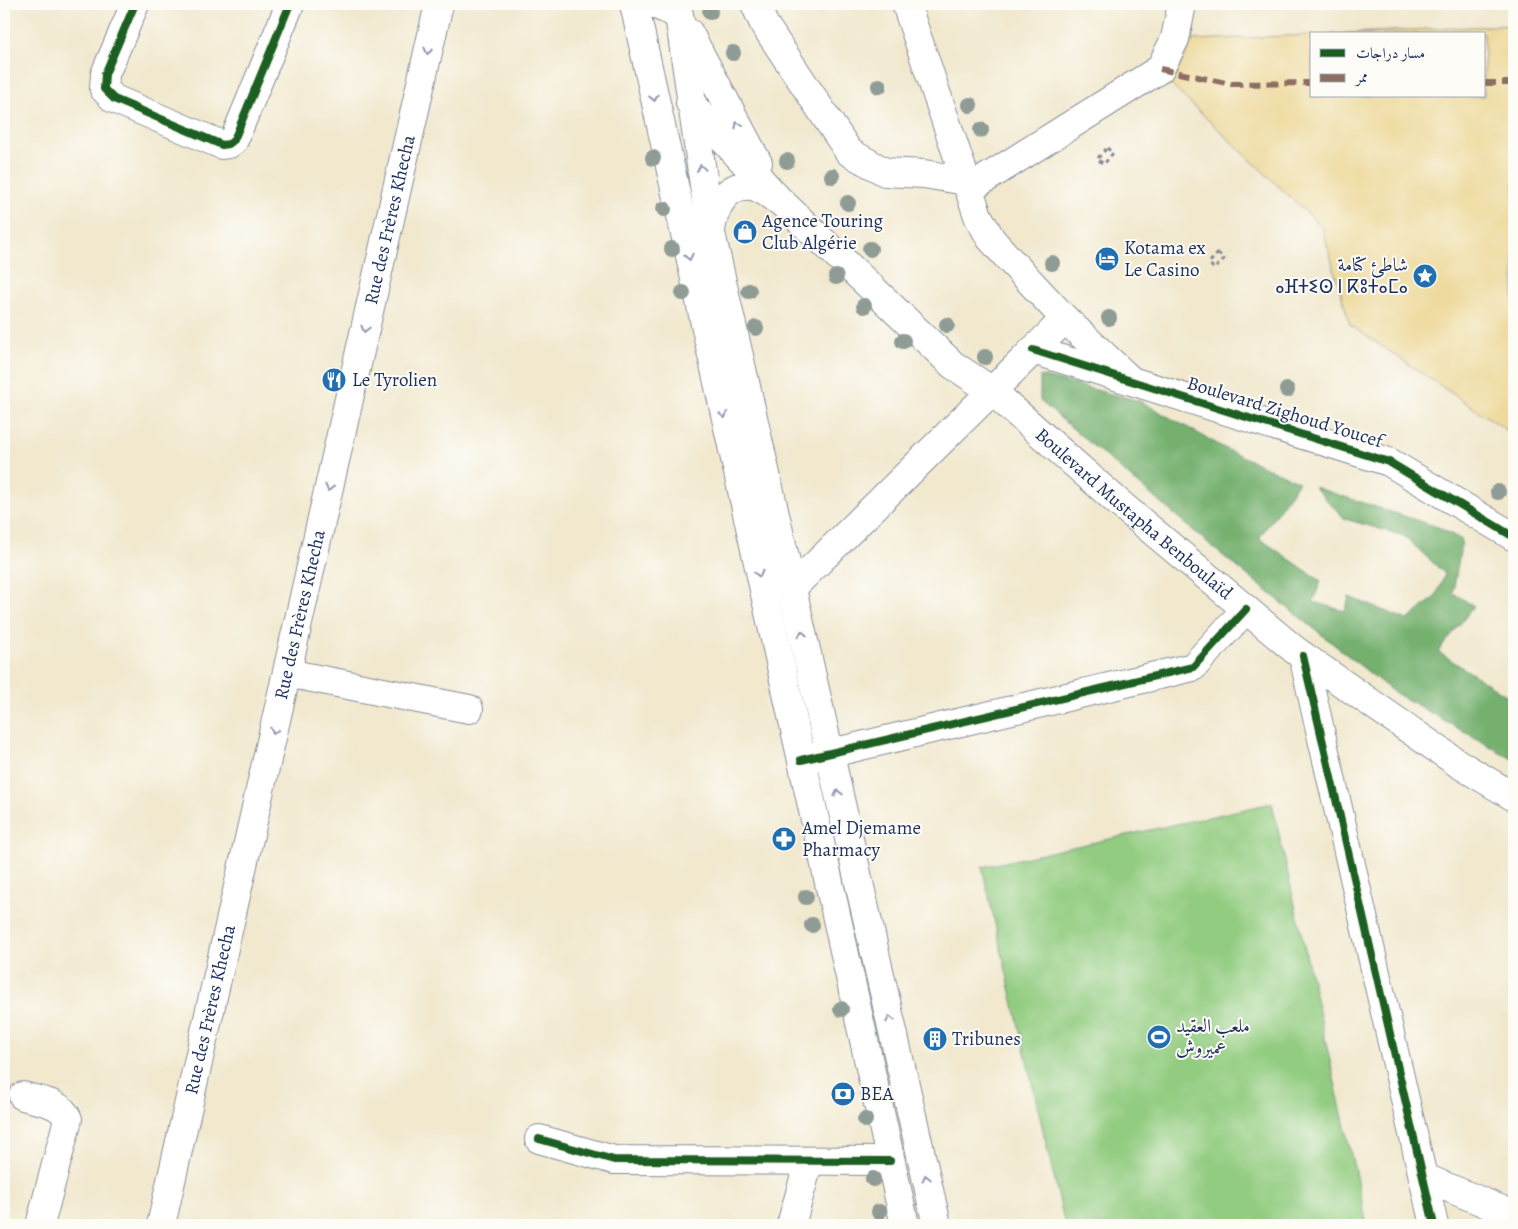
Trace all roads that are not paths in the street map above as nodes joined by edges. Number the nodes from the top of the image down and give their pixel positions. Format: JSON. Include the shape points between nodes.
{"nodes":[{"id":1,"x":135,"y":4,"type":"edge"},
{"id":2,"x":290,"y":4,"type":"edge"},
{"id":3,"x":439,"y":4,"type":"edge"},
{"id":4,"x":755,"y":4,"type":"edge"},
{"id":5,"x":906,"y":4,"type":"edge"},
{"id":6,"x":1182,"y":4,"type":"edge"},
{"id":7,"x":636,"y":7,"type":"edge"},
{"id":8,"x":677,"y":9,"type":"edge"},
{"id":9,"x":645,"y":53,"type":"junction"},
{"id":10,"x":692,"y":106,"type":"junction"},
{"id":11,"x":968,"y":185,"type":"junction"},
{"id":12,"x":778,"y":199,"type":"junction"},
{"id":13,"x":711,"y":233,"type":"junction"},
{"id":14,"x":1065,"y":319,"type":"junction"},
{"id":15,"x":1033,"y":350,"type":"junction"},
{"id":16,"x":1131,"y":381,"type":"junction"},
{"id":17,"x":992,"y":392,"type":"junction"},
{"id":18,"x":1514,"y":537,"type":"edge"},
{"id":19,"x":792,"y":588,"type":"junction"},
{"id":20,"x":1246,"y":610,"type":"junction"},
{"id":21,"x":1303,"y":656,"type":"junction"},
{"id":22,"x":287,"y":673,"type":"junction"},
{"id":23,"x":469,"y":709,"type":"dead end"},
{"id":24,"x":830,"y":754,"type":"junction"},
{"id":25,"x":801,"y":760,"type":"junction"},
{"id":26,"x":1514,"y":798,"type":"edge"},
{"id":27,"x":23,"y":1096,"type":"dead end"},
{"id":28,"x":538,"y":1140,"type":"dead end"},
{"id":29,"x":809,"y":1161,"type":"junction"},
{"id":30,"x":890,"y":1161,"type":"junction"},
{"id":31,"x":1423,"y":1177,"type":"junction"},
{"id":32,"x":1514,"y":1215,"type":"edge"},
{"id":33,"x":40,"y":1225,"type":"edge"},
{"id":34,"x":161,"y":1225,"type":"edge"},
{"id":35,"x":791,"y":1225,"type":"edge"},
{"id":36,"x":905,"y":1225,"type":"edge"},
{"id":37,"x":937,"y":1225,"type":"edge"},
{"id":38,"x":1434,"y":1225,"type":"edge"}],
"edges":[{"from":1,"to":2,"type":"main road","via":[[104,74],[104,90],[114,99],[222,145],[234,140]]},
{"from":3,"to":22,"type":"main road","name":"Rue des Frères Khecha","one_way":true},
{"from":4,"to":11,"type":"main road","via":[[764,24],[849,152],[885,172],[924,174]]},
{"from":5,"to":11,"type":"main road"},
{"from":6,"to":11,"type":"main road","via":[[1175,39],[1160,69]]},
{"from":7,"to":8,"type":"main road"},
{"from":7,"to":9,"type":"main road"},
{"from":8,"to":10,"type":"main road"},
{"from":12,"to":8,"type":"main road","one_way":true},
{"from":9,"to":10,"type":"main road"},
{"from":9,"to":25,"type":"main road","one_way":true},
{"from":10,"to":12,"type":"main road"},
{"from":13,"to":10,"type":"main road","one_way":true},
{"from":11,"to":14,"type":"main road","via":[[978,216],[991,239]]},
{"from":12,"to":13,"type":"main road","via":[[752,186],[732,190],[717,205]]},
{"from":12,"to":17,"type":"main road","name":"Boulevard Mustapha Benboulaïd","via":[[953,365]]},
{"from":13,"to":19,"type":"main road"},
{"from":14,"to":15,"type":"main road"},
{"from":14,"to":16,"type":"main road"},
{"from":15,"to":16,"type":"main road","name":"Boulevard Zighoud Youcef"},
{"from":15,"to":17,"type":"main road"},
{"from":16,"to":18,"type":"main road","name":"Boulevard Zighoud Youcef","via":[[1389,462]]},
{"from":17,"to":19,"type":"main road"},
{"from":17,"to":20,"type":"main road","name":"Boulevard Mustapha Benboulaïd"},
{"from":24,"to":19,"type":"main road","one_way":true},
{"from":20,"to":21,"type":"main road","name":"Boulevard Mustapha Benboulaïd"},
{"from":20,"to":24,"type":"main road","via":[[1193,667]]},
{"from":21,"to":26,"type":"main road","name":"Boulevard Mustapha Benboulaïd","via":[[1459,764]]},
{"from":21,"to":31,"type":"main road"},
{"from":22,"to":23,"type":"main road"},
{"from":22,"to":34,"type":"main road","name":"Rue des Frères Khecha","one_way":true},
{"from":24,"to":25,"type":"main road"},
{"from":37,"to":24,"type":"main road","one_way":true},
{"from":25,"to":30,"type":"main road"},
{"from":27,"to":33,"type":"main road","via":[[56,1106],[68,1118]]},
{"from":28,"to":29,"type":"main road","via":[[614,1160]]},
{"from":29,"to":30,"type":"main road"},
{"from":29,"to":35,"type":"main road"},
{"from":30,"to":36,"type":"main road"},
{"from":31,"to":32,"type":"main road"},
{"from":31,"to":38,"type":"main road"}]}
